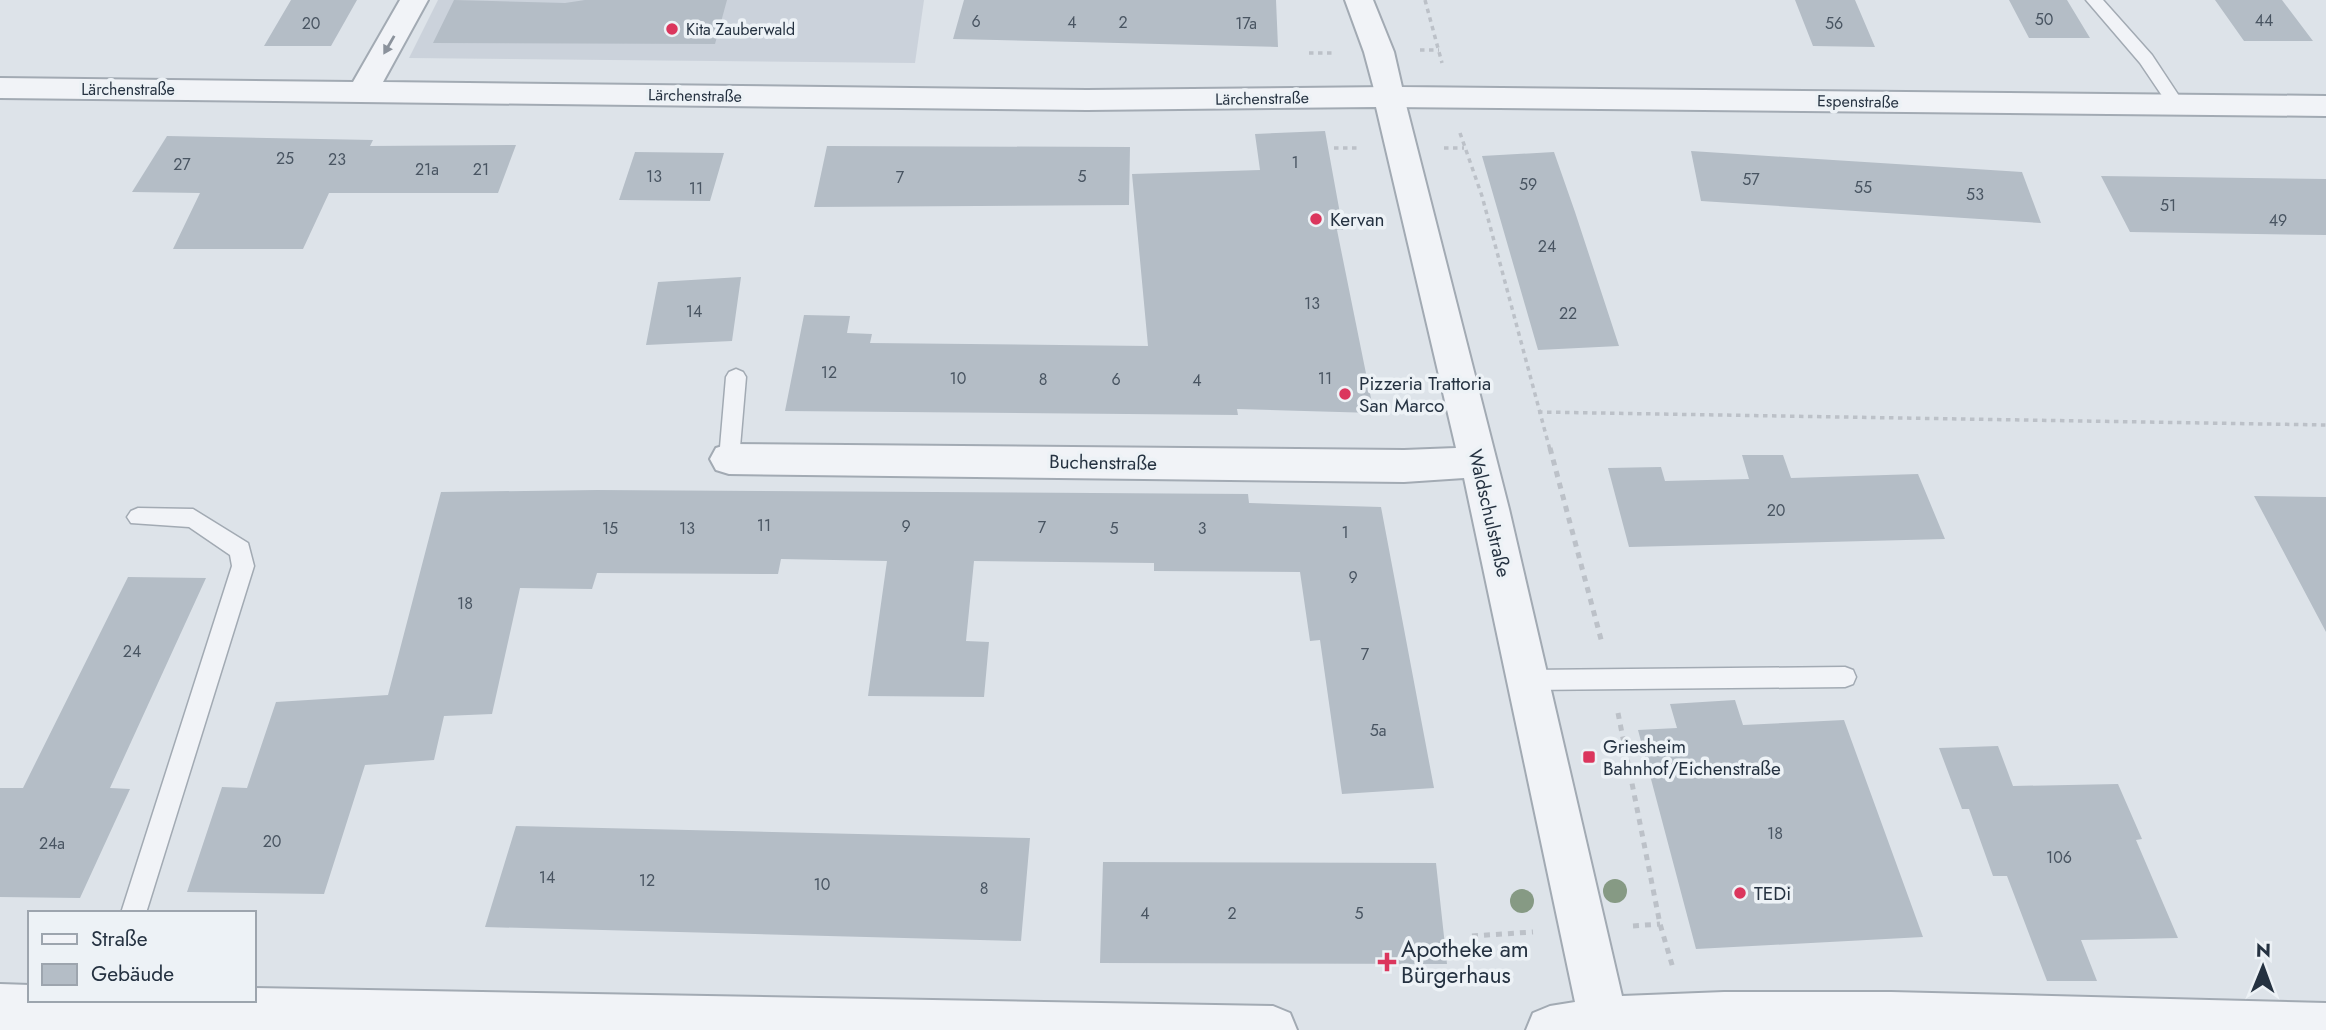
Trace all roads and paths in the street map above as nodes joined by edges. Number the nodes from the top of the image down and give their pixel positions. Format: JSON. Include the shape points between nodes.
{"nodes":[{"id":1,"x":414,"y":0,"type":"edge"},
{"id":2,"x":1360,"y":0,"type":"edge"},
{"id":3,"x":1425,"y":0,"type":"edge"},
{"id":4,"x":2094,"y":0,"type":"edge"},
{"id":5,"x":1420,"y":50,"type":"dead end"},
{"id":6,"x":1439,"y":50,"type":"junction"},
{"id":7,"x":1309,"y":53,"type":"dead end"},
{"id":8,"x":1334,"y":53,"type":"dead end"},
{"id":9,"x":1443,"y":69,"type":"dead end"},
{"id":10,"x":0,"y":88,"type":"edge"},
{"id":11,"x":363,"y":91,"type":"junction"},
{"id":12,"x":1389,"y":97,"type":"junction"},
{"id":13,"x":2178,"y":105,"type":"junction"},
{"id":14,"x":2326,"y":106,"type":"edge"},
{"id":15,"x":1458,"y":127,"type":"dead end"},
{"id":16,"x":1335,"y":148,"type":"dead end"},
{"id":17,"x":1370,"y":148,"type":"dead end"},
{"id":18,"x":1443,"y":148,"type":"dead end"},
{"id":19,"x":1464,"y":148,"type":"junction"},
{"id":20,"x":736,"y":377,"type":"dead end"},
{"id":21,"x":1538,"y":412,"type":"junction"},
{"id":22,"x":2326,"y":425,"type":"edge"},
{"id":23,"x":729,"y":458,"type":"joint"},
{"id":24,"x":1478,"y":462,"type":"junction"},
{"id":25,"x":138,"y":517,"type":"dead end"},
{"id":26,"x":1845,"y":677,"type":"dead end"},
{"id":27,"x":1529,"y":680,"type":"junction"},
{"id":28,"x":1612,"y":680,"type":"junction"},
{"id":29,"x":134,"y":911,"type":"edge"},
{"id":30,"x":1660,"y":924,"type":"junction"},
{"id":31,"x":1627,"y":926,"type":"dead end"},
{"id":32,"x":1538,"y":932,"type":"dead end"},
{"id":33,"x":1472,"y":936,"type":"dead end"},
{"id":34,"x":1674,"y":974,"type":"dead end"},
{"id":35,"x":103,"y":1005,"type":"edge"},
{"id":36,"x":0,"y":1008,"type":"edge"},
{"id":37,"x":1604,"y":1025,"type":"edge"},
{"id":38,"x":2326,"y":1027,"type":"edge"},
{"id":39,"x":1273,"y":1030,"type":"edge"},
{"id":40,"x":1550,"y":1030,"type":"edge"}],
"edges":[{"from":1,"to":11,"type":"street","one_way":true},
{"from":2,"to":12,"type":"street","name":"Waldschulstraße"},
{"from":3,"to":6,"type":"path"},
{"from":4,"to":13,"type":"lane","via":[[2146,59]]},
{"from":5,"to":6,"type":"path"},
{"from":6,"to":9,"type":"path"},
{"from":7,"to":8,"type":"path"},
{"from":10,"to":11,"type":"street","name":"Lärchenstraße"},
{"from":11,"to":12,"type":"street","name":"Lärchenstraße","via":[[1087,100]]},
{"from":12,"to":13,"type":"street","name":"Espenstraße"},
{"from":12,"to":24,"type":"street","name":"Waldschulstraße"},
{"from":13,"to":14,"type":"street","name":"Espenstraße"},
{"from":15,"to":19,"type":"path"},
{"from":16,"to":17,"type":"path"},
{"from":18,"to":19,"type":"path"},
{"from":19,"to":21,"type":"path","via":[[1482,196]]},
{"from":20,"to":23,"type":"lane"},
{"from":21,"to":22,"type":"path"},
{"from":21,"to":28,"type":"path"},
{"from":23,"to":24,"type":"street","name":"Buchenstraße","via":[[1404,466]]},
{"from":24,"to":27,"type":"street","name":"Waldschulstraße"},
{"from":25,"to":29,"type":"lane","via":[[193,518],[240,550],[243,566]]},
{"from":26,"to":28,"type":"lane"},
{"from":27,"to":28,"type":"lane"},
{"from":27,"to":37,"type":"street","name":"Waldschulstraße"},
{"from":28,"to":30,"type":"path"},
{"from":30,"to":31,"type":"path"},
{"from":30,"to":34,"type":"path"},
{"from":32,"to":33,"type":"path"},
{"from":35,"to":36,"type":"street"},
{"from":35,"to":39,"type":"street"},
{"from":37,"to":38,"type":"street","via":[[1686,1017],[1902,1016]]},
{"from":37,"to":40,"type":"street"}]}
